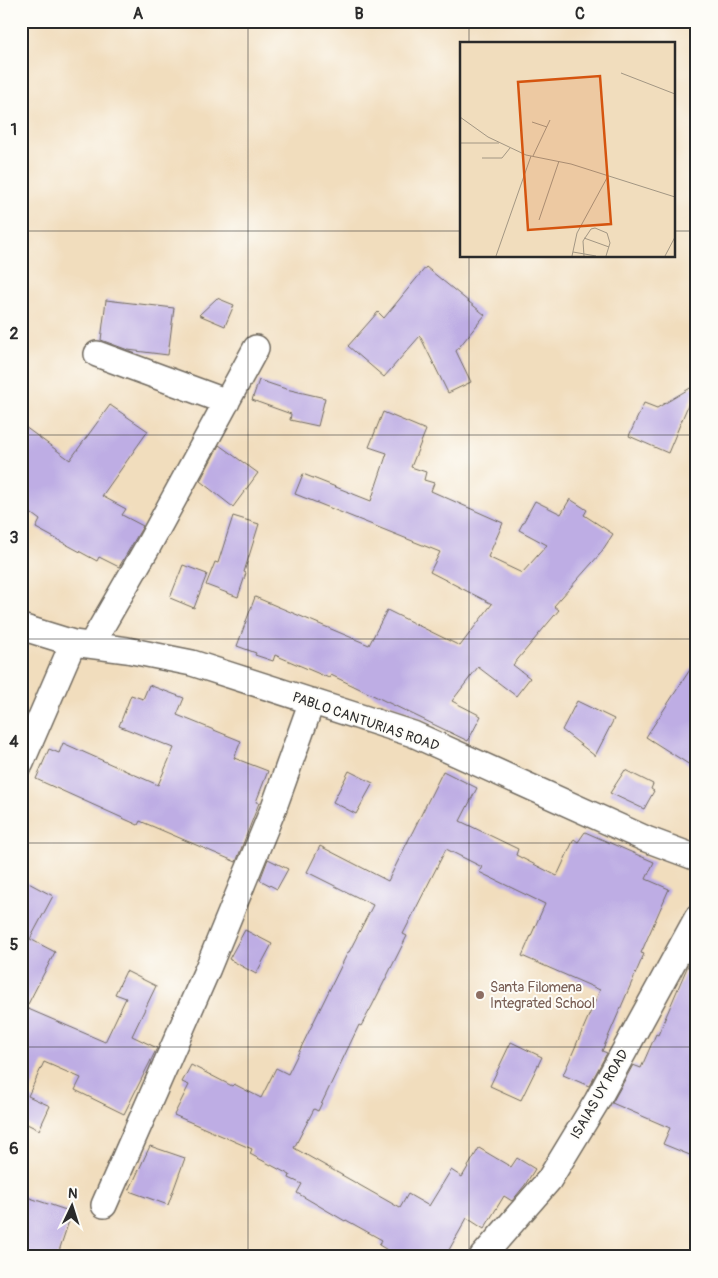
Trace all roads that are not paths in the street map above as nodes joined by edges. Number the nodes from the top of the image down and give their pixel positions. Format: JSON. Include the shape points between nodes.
{"nodes":[{"id":1,"x":256,"y":348,"type":"dead end"},
{"id":2,"x":97,"y":354,"type":"dead end"},
{"id":3,"x":227,"y":402,"type":"junction"},
{"id":4,"x":21,"y":627,"type":"edge"},
{"id":5,"x":82,"y":644,"type":"junction"},
{"id":6,"x":312,"y":701,"type":"junction"},
{"id":7,"x":21,"y":763,"type":"edge"},
{"id":8,"x":697,"y":858,"type":"edge"},
{"id":9,"x":697,"y":918,"type":"edge"},
{"id":10,"x":104,"y":1205,"type":"dead end"},
{"id":11,"x":482,"y":1257,"type":"edge"}],
"edges":[{"from":1,"to":3,"type":"street"},
{"from":2,"to":3,"type":"street"},
{"from":3,"to":5,"type":"street","via":[[147,548]]},
{"from":4,"to":5,"type":"street","name":"PABLO CANTURIAS ROAD"},
{"from":5,"to":6,"type":"street","name":"PABLO CANTURIAS ROAD","via":[[192,663]]},
{"from":5,"to":7,"type":"street"},
{"from":6,"to":8,"type":"street","name":"PABLO CANTURIAS ROAD","via":[[413,734],[646,839]]},
{"from":6,"to":10,"type":"street","via":[[274,807],[208,968]]},
{"from":9,"to":11,"type":"street","name":"ISAIAS UY ROAD","via":[[597,1101],[549,1180]]}]}
